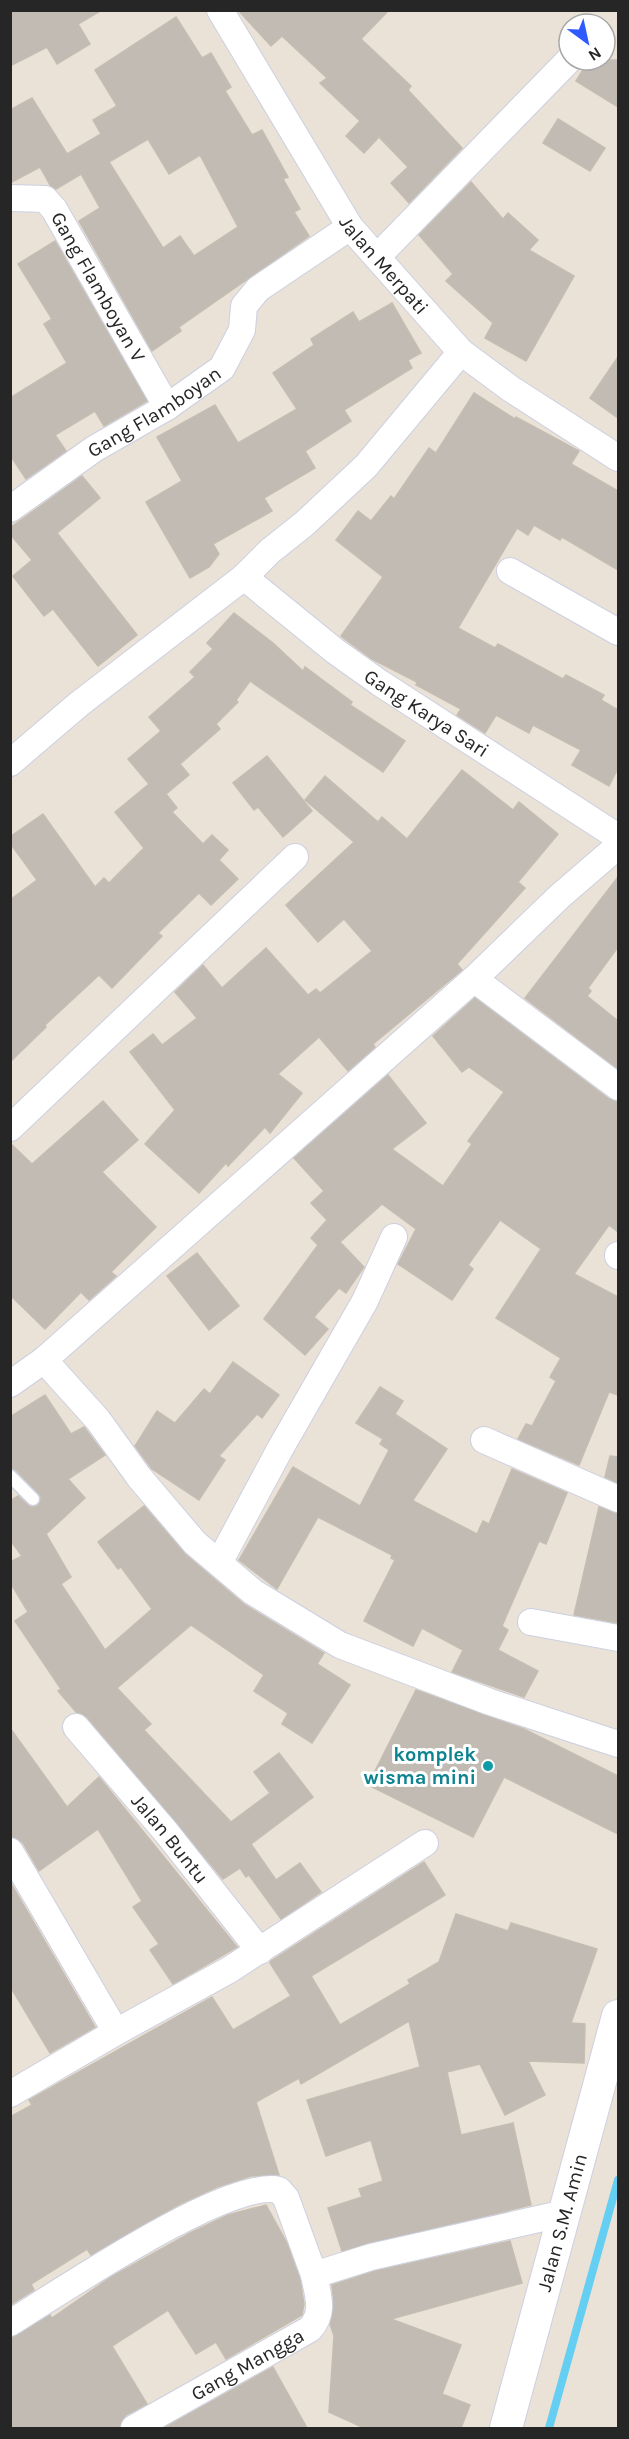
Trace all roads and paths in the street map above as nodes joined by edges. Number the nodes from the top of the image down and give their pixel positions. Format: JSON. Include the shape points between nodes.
{"nodes":[{"id":1,"x":219,"y":10,"type":"edge"},
{"id":2,"x":557,"y":72,"type":"edge"},
{"id":3,"x":10,"y":198,"type":"edge"},
{"id":4,"x":350,"y":227,"type":"junction"},
{"id":5,"x":377,"y":257,"type":"junction"},
{"id":6,"x":461,"y":352,"type":"junction"},
{"id":7,"x":167,"y":407,"type":"junction"},
{"id":8,"x":618,"y":458,"type":"edge"},
{"id":9,"x":11,"y":508,"type":"edge"},
{"id":10,"x":510,"y":571,"type":"dead end"},
{"id":11,"x":244,"y":577,"type":"junction"},
{"id":12,"x":618,"y":632,"type":"edge"},
{"id":13,"x":10,"y":763,"type":"edge"},
{"id":14,"x":618,"y":837,"type":"edge"},
{"id":15,"x":618,"y":846,"type":"edge"},
{"id":16,"x":295,"y":857,"type":"dead end"},
{"id":17,"x":474,"y":979,"type":"junction"},
{"id":18,"x":618,"y":1087,"type":"edge"},
{"id":19,"x":10,"y":1128,"type":"edge"},
{"id":20,"x":394,"y":1237,"type":"dead end"},
{"id":21,"x":44,"y":1360,"type":"junction"},
{"id":22,"x":10,"y":1384,"type":"edge"},
{"id":23,"x":484,"y":1440,"type":"dead end"},
{"id":24,"x":10,"y":1476,"type":"edge"},
{"id":25,"x":33,"y":1499,"type":"dead end"},
{"id":26,"x":618,"y":1499,"type":"edge"},
{"id":27,"x":219,"y":1563,"type":"junction"},
{"id":28,"x":531,"y":1622,"type":"dead end"},
{"id":29,"x":618,"y":1638,"type":"edge"},
{"id":30,"x":76,"y":1727,"type":"dead end"},
{"id":31,"x":618,"y":1744,"type":"edge"},
{"id":32,"x":426,"y":1844,"type":"dead end"},
{"id":33,"x":10,"y":1851,"type":"edge"},
{"id":34,"x":260,"y":1951,"type":"junction"},
{"id":35,"x":618,"y":2016,"type":"edge"},
{"id":36,"x":116,"y":2032,"type":"junction"},
{"id":37,"x":10,"y":2094,"type":"edge"},
{"id":38,"x":565,"y":2213,"type":"junction"},
{"id":39,"x":315,"y":2275,"type":"junction"},
{"id":40,"x":10,"y":2324,"type":"edge"},
{"id":41,"x":134,"y":2428,"type":"edge"},
{"id":42,"x":506,"y":2428,"type":"edge"}],
"edges":[{"from":1,"to":4,"type":"street","name":"Jalan Merpati"},
{"from":2,"to":5,"type":"street"},
{"from":3,"to":7,"type":"street","name":"Gang Flamboyan V","via":[[45,199],[54,209]]},
{"from":4,"to":5,"type":"street","name":"Jalan Merpati"},
{"from":4,"to":7,"type":"street","name":"Gang Flamboyan","via":[[258,289],[244,306],[242,330],[222,368]]},
{"from":5,"to":6,"type":"street","name":"Jalan Merpati"},
{"from":6,"to":8,"type":"street","name":"Jalan Merpati"},
{"from":6,"to":11,"type":"street","via":[[366,466]]},
{"from":7,"to":9,"type":"street","name":"Gang Flamboyan","via":[[94,449]]},
{"from":10,"to":12,"type":"street"},
{"from":11,"to":13,"type":"street","via":[[79,704]]},
{"from":11,"to":14,"type":"street","name":"Gang Karya Sari","via":[[380,683]]},
{"from":15,"to":17,"type":"street"},
{"from":16,"to":19,"type":"street"},
{"from":17,"to":18,"type":"street"},
{"from":17,"to":21,"type":"street"},
{"from":20,"to":27,"type":"street","via":[[365,1301]]},
{"from":21,"to":22,"type":"street"},
{"from":21,"to":27,"type":"street","via":[[98,1420],[139,1477],[195,1543]]},
{"from":23,"to":26,"type":"street"},
{"from":24,"to":25,"type":"lane"},
{"from":27,"to":31,"type":"street","via":[[253,1592],[340,1645],[490,1702]]},
{"from":28,"to":29,"type":"street"},
{"from":30,"to":34,"type":"street","name":"Jalan Buntu"},
{"from":32,"to":34,"type":"street"},
{"from":33,"to":36,"type":"street"},
{"from":34,"to":36,"type":"street"},
{"from":35,"to":38,"type":"street","name":"Jalan S.M. Amin"},
{"from":36,"to":37,"type":"street"},
{"from":38,"to":39,"type":"street","via":[[371,2257]]},
{"from":38,"to":42,"type":"street","name":"Jalan S.M. Amin"},
{"from":39,"to":40,"type":"street","name":"Gang Mangga","via":[[286,2198],[279,2190],[261,2188],[193,2215],[140,2243]]},
{"from":39,"to":41,"type":"street","name":"Gang Mangga","via":[[320,2312],[310,2329]]}]}
